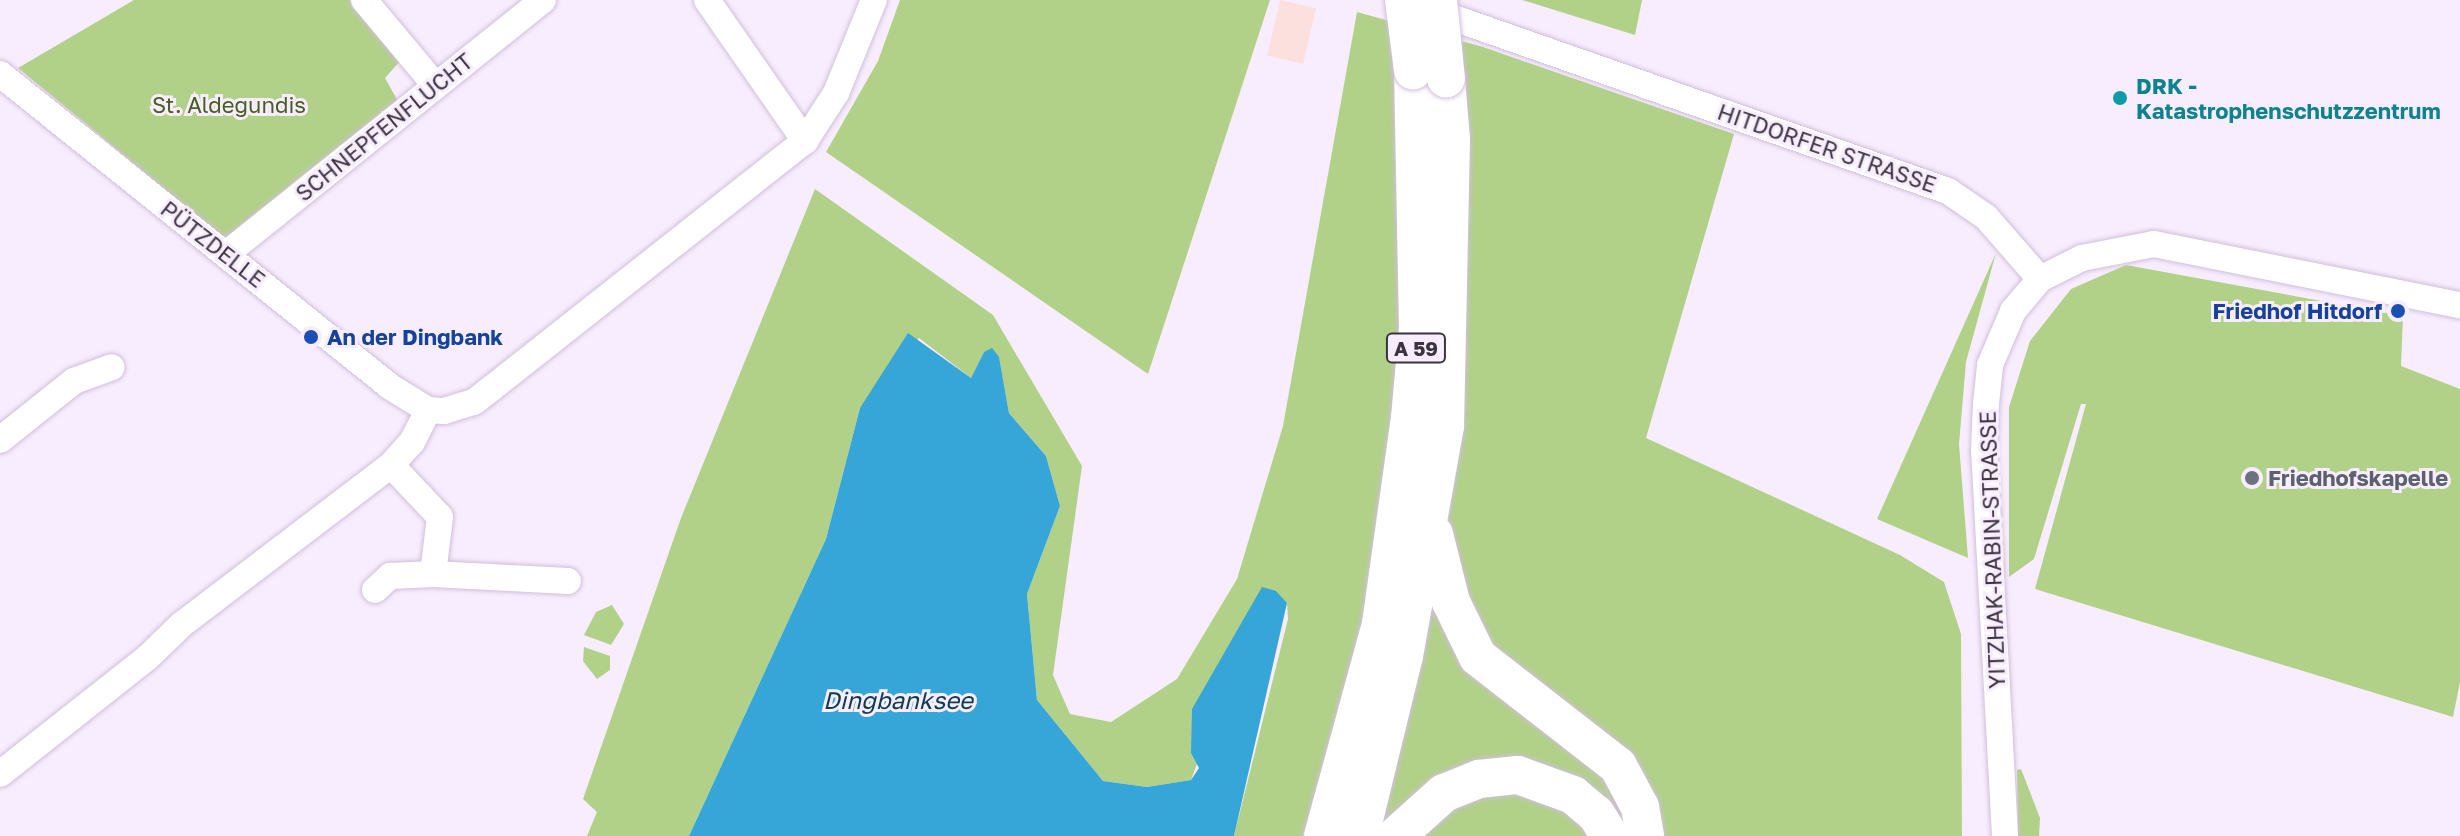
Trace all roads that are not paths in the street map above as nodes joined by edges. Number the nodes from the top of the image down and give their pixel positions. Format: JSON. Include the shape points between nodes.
{"nodes":[{"id":1,"x":364,"y":0,"type":"edge"},
{"id":2,"x":543,"y":0,"type":"edge"},
{"id":3,"x":707,"y":0,"type":"edge"},
{"id":4,"x":874,"y":0,"type":"edge"},
{"id":5,"x":1403,"y":0,"type":"edge"},
{"id":6,"x":1438,"y":0,"type":"edge"},
{"id":7,"x":0,"y":74,"type":"edge"},
{"id":8,"x":1429,"y":74,"type":"junction"},
{"id":9,"x":436,"y":86,"type":"junction"},
{"id":10,"x":805,"y":141,"type":"junction"},
{"id":11,"x":226,"y":254,"type":"junction"},
{"id":12,"x":2040,"y":279,"type":"junction"},
{"id":13,"x":2460,"y":305,"type":"edge"},
{"id":14,"x":112,"y":367,"type":"dead end"},
{"id":15,"x":428,"y":410,"type":"junction"},
{"id":16,"x":0,"y":440,"type":"edge"},
{"id":17,"x":391,"y":465,"type":"junction"},
{"id":18,"x":1431,"y":520,"type":"junction"},
{"id":19,"x":433,"y":574,"type":"junction"},
{"id":20,"x":568,"y":581,"type":"dead end"},
{"id":21,"x":375,"y":590,"type":"dead end"},
{"id":22,"x":0,"y":774,"type":"edge"},
{"id":23,"x":1323,"y":836,"type":"edge"},
{"id":24,"x":1360,"y":836,"type":"edge"},
{"id":25,"x":1396,"y":836,"type":"edge"},
{"id":26,"x":1610,"y":836,"type":"edge"},
{"id":27,"x":1645,"y":836,"type":"edge"},
{"id":28,"x":2005,"y":836,"type":"edge"}],
"edges":[{"from":1,"to":9,"type":"street"},
{"from":2,"to":9,"type":"street","name":"SCHNEPFENFLUCHT"},
{"from":3,"to":10,"type":"street"},
{"from":4,"to":10,"type":"street","via":[[836,93]]},
{"from":5,"to":8,"type":"highway","number":"A 59","bridge":true},
{"from":5,"to":12,"type":"street","name":"HITDORFER STRASSE","via":[[1948,191],[1986,217]]},
{"from":6,"to":8,"type":"highway","number":"A 59","bridge":true},
{"from":7,"to":11,"type":"street","name":"PÜTZDELLE"},
{"from":8,"to":18,"type":"highway","number":"A 59","via":[[1451,139],[1445,426]]},
{"from":8,"to":23,"type":"highway","number":"A 59","via":[[1410,418],[1381,624]]},
{"from":9,"to":11,"type":"street","name":"SCHNEPFENFLUCHT"},
{"from":10,"to":15,"type":"street","via":[[474,402]]},
{"from":11,"to":15,"type":"street","name":"PÜTZDELLE","via":[[389,386]]},
{"from":12,"to":13,"type":"street","via":[[2082,258],[2154,244]]},
{"from":12,"to":28,"type":"street","name":"YITZHAK-RABIN-STRASSE","via":[[2013,311],[1990,365],[1986,404],[1984,451]]},
{"from":14,"to":16,"type":"street","via":[[74,381]]},
{"from":15,"to":17,"type":"street","via":[[412,442]]},
{"from":17,"to":19,"type":"street","via":[[440,517]]},
{"from":17,"to":22,"type":"street","via":[[181,625]]},
{"from":18,"to":24,"type":"highway","number":"A 59"},
{"from":18,"to":27,"type":"highway","via":[[1451,602],[1478,657],[1618,766],[1640,807]]},
{"from":19,"to":20,"type":"street","via":[[497,587]]},
{"from":19,"to":21,"type":"street","via":[[390,576]]},
{"from":25,"to":26,"type":"highway","via":[[1444,793],[1479,779],[1518,775],[1573,795]]}]}
